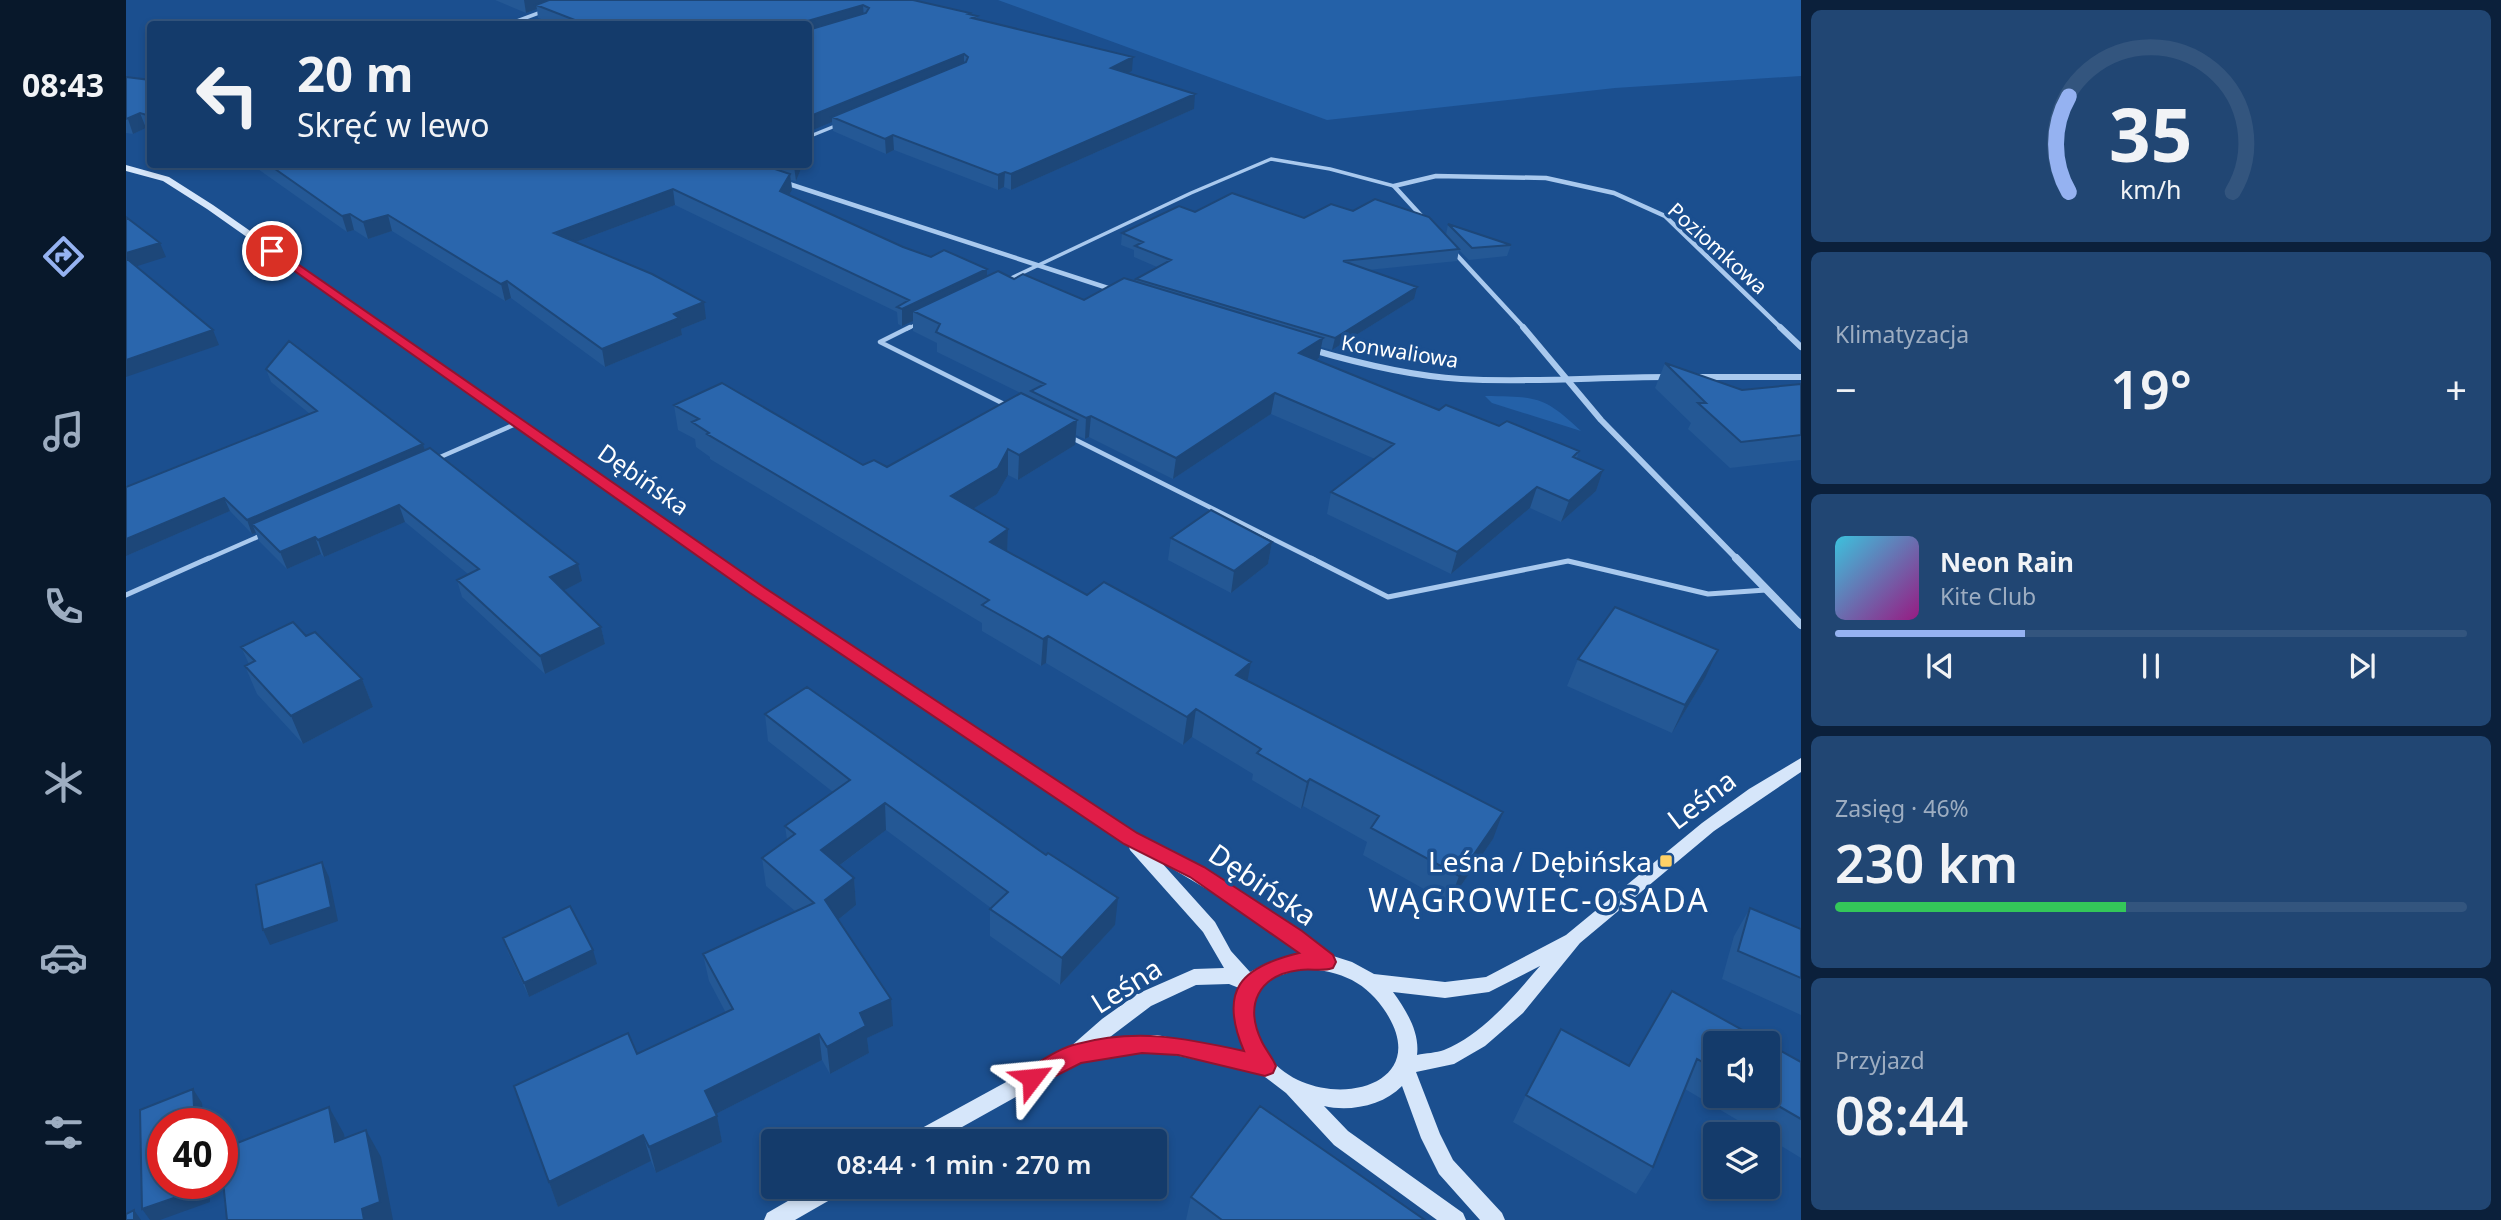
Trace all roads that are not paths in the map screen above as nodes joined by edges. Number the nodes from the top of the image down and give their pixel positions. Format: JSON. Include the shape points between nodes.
{"nodes":[{"id":1,"x":548,"y":10,"type":"edge"},
{"id":2,"x":517,"y":21,"type":"edge"},
{"id":3,"x":844,"y":122,"type":"edge"},
{"id":4,"x":812,"y":135,"type":"edge"},
{"id":5,"x":126,"y":168,"type":"edge"},
{"id":6,"x":776,"y":180,"type":"edge"},
{"id":7,"x":1394,"y":186,"type":"junction"},
{"id":8,"x":1435,"y":231,"type":"edge"},
{"id":9,"x":1444,"y":241,"type":"edge"},
{"id":10,"x":1035,"y":267,"type":"junction"},
{"id":11,"x":998,"y":285,"type":"edge"},
{"id":12,"x":1126,"y":294,"type":"edge"},
{"id":13,"x":928,"y":319,"type":"edge"},
{"id":14,"x":1801,"y":347,"type":"edge"},
{"id":15,"x":1309,"y":349,"type":"edge"},
{"id":16,"x":1671,"y":377,"type":"edge"},
{"id":17,"x":1684,"y":377,"type":"edge"},
{"id":18,"x":1801,"y":377,"type":"edge"},
{"id":19,"x":1569,"y":379,"type":"junction"},
{"id":20,"x":1017,"y":411,"type":"edge"},
{"id":21,"x":518,"y":423,"type":"junction"},
{"id":22,"x":1066,"y":435,"type":"edge"},
{"id":23,"x":429,"y":462,"type":"edge"},
{"id":24,"x":265,"y":534,"type":"edge"},
{"id":25,"x":1766,"y":590,"type":"junction"},
{"id":26,"x":126,"y":595,"type":"edge"},
{"id":27,"x":1801,"y":625,"type":"edge"},
{"id":28,"x":1801,"y":764,"type":"edge"},
{"id":29,"x":1130,"y":838,"type":"junction"},
{"id":30,"x":1574,"y":938,"type":"junction"},
{"id":31,"x":1325,"y":962,"type":"junction"},
{"id":32,"x":1374,"y":982,"type":"junction"},
{"id":33,"x":1250,"y":985,"type":"junction"},
{"id":34,"x":1077,"y":1053,"type":"junction"},
{"id":35,"x":1265,"y":1066,"type":"junction"},
{"id":36,"x":1404,"y":1066,"type":"junction"},
{"id":37,"x":1291,"y":1086,"type":"junction"},
{"id":38,"x":940,"y":1129,"type":"edge"},
{"id":39,"x":812,"y":1199,"type":"edge"},
{"id":40,"x":775,"y":1220,"type":"edge"},
{"id":41,"x":1455,"y":1220,"type":"edge"},
{"id":42,"x":1494,"y":1220,"type":"edge"}],
"edges":[{"from":1,"to":2,"type":"street"},
{"from":3,"to":4,"type":"street"},
{"from":5,"to":21,"type":"street","name":"Dębińska","via":[[166,179],[188,192]]},
{"from":6,"to":10,"type":"street"},
{"from":7,"to":8,"type":"street"},
{"from":7,"to":10,"type":"lane","via":[[1271,159]]},
{"from":7,"to":14,"type":"street","name":"Poziomkowa","via":[[1436,176],[1546,178],[1614,193],[1665,216]]},
{"from":9,"to":19,"type":"street"},
{"from":10,"to":11,"type":"lane"},
{"from":10,"to":12,"type":"street"},
{"from":13,"to":20,"type":"lane","via":[[880,342]]},
{"from":15,"to":19,"type":"street","name":"Konwaliowa","via":[[1361,365],[1431,376]]},
{"from":16,"to":19,"type":"street","name":"Konwaliowa"},
{"from":17,"to":18,"type":"street"},
{"from":19,"to":25,"type":"street","via":[[1601,419]]},
{"from":21,"to":23,"type":"lane"},
{"from":21,"to":29,"type":"street","name":"Dębińska","via":[[756,589]]},
{"from":22,"to":25,"type":"lane","via":[[1388,597],[1568,561],[1708,594]]},
{"from":24,"to":26,"type":"lane"},
{"from":25,"to":27,"type":"street"},
{"from":28,"to":30,"type":"street","name":"Leśna","via":[[1708,827]]},
{"from":29,"to":31,"type":"street","name":"Dębińska","via":[[1197,872]]},
{"from":29,"to":33,"type":"street","name":"Dębińska","via":[[1209,927],[1225,956]]},
{"from":30,"to":32,"type":"street","name":"Leśna","via":[[1489,984],[1445,990]]},
{"from":30,"to":36,"type":"street","name":"Leśna","via":[[1516,1007],[1478,1040],[1447,1058]]},
{"from":31,"to":32,"type":"street","via":[[1350,968]]},
{"from":31,"to":33,"type":"street","via":[[1300,961],[1278,967]]},
{"from":32,"to":36,"type":"street","via":[[1392,1000],[1404,1022],[1408,1044]]},
{"from":33,"to":34,"type":"street","name":"Leśna","via":[[1230,976],[1194,977],[1144,1000]]},
{"from":33,"to":35,"type":"street","via":[[1245,997],[1246,1029]]},
{"from":34,"to":35,"type":"street","name":"Leśna","via":[[1157,1043]]},
{"from":34,"to":38,"type":"street","name":"Leśna"},
{"from":35,"to":37,"type":"street"},
{"from":36,"to":37,"type":"street","via":[[1381,1091],[1353,1101],[1322,1098]]},
{"from":36,"to":42,"type":"street","via":[[1446,1167]]},
{"from":37,"to":41,"type":"street","via":[[1341,1138]]},
{"from":39,"to":40,"type":"street"}]}
